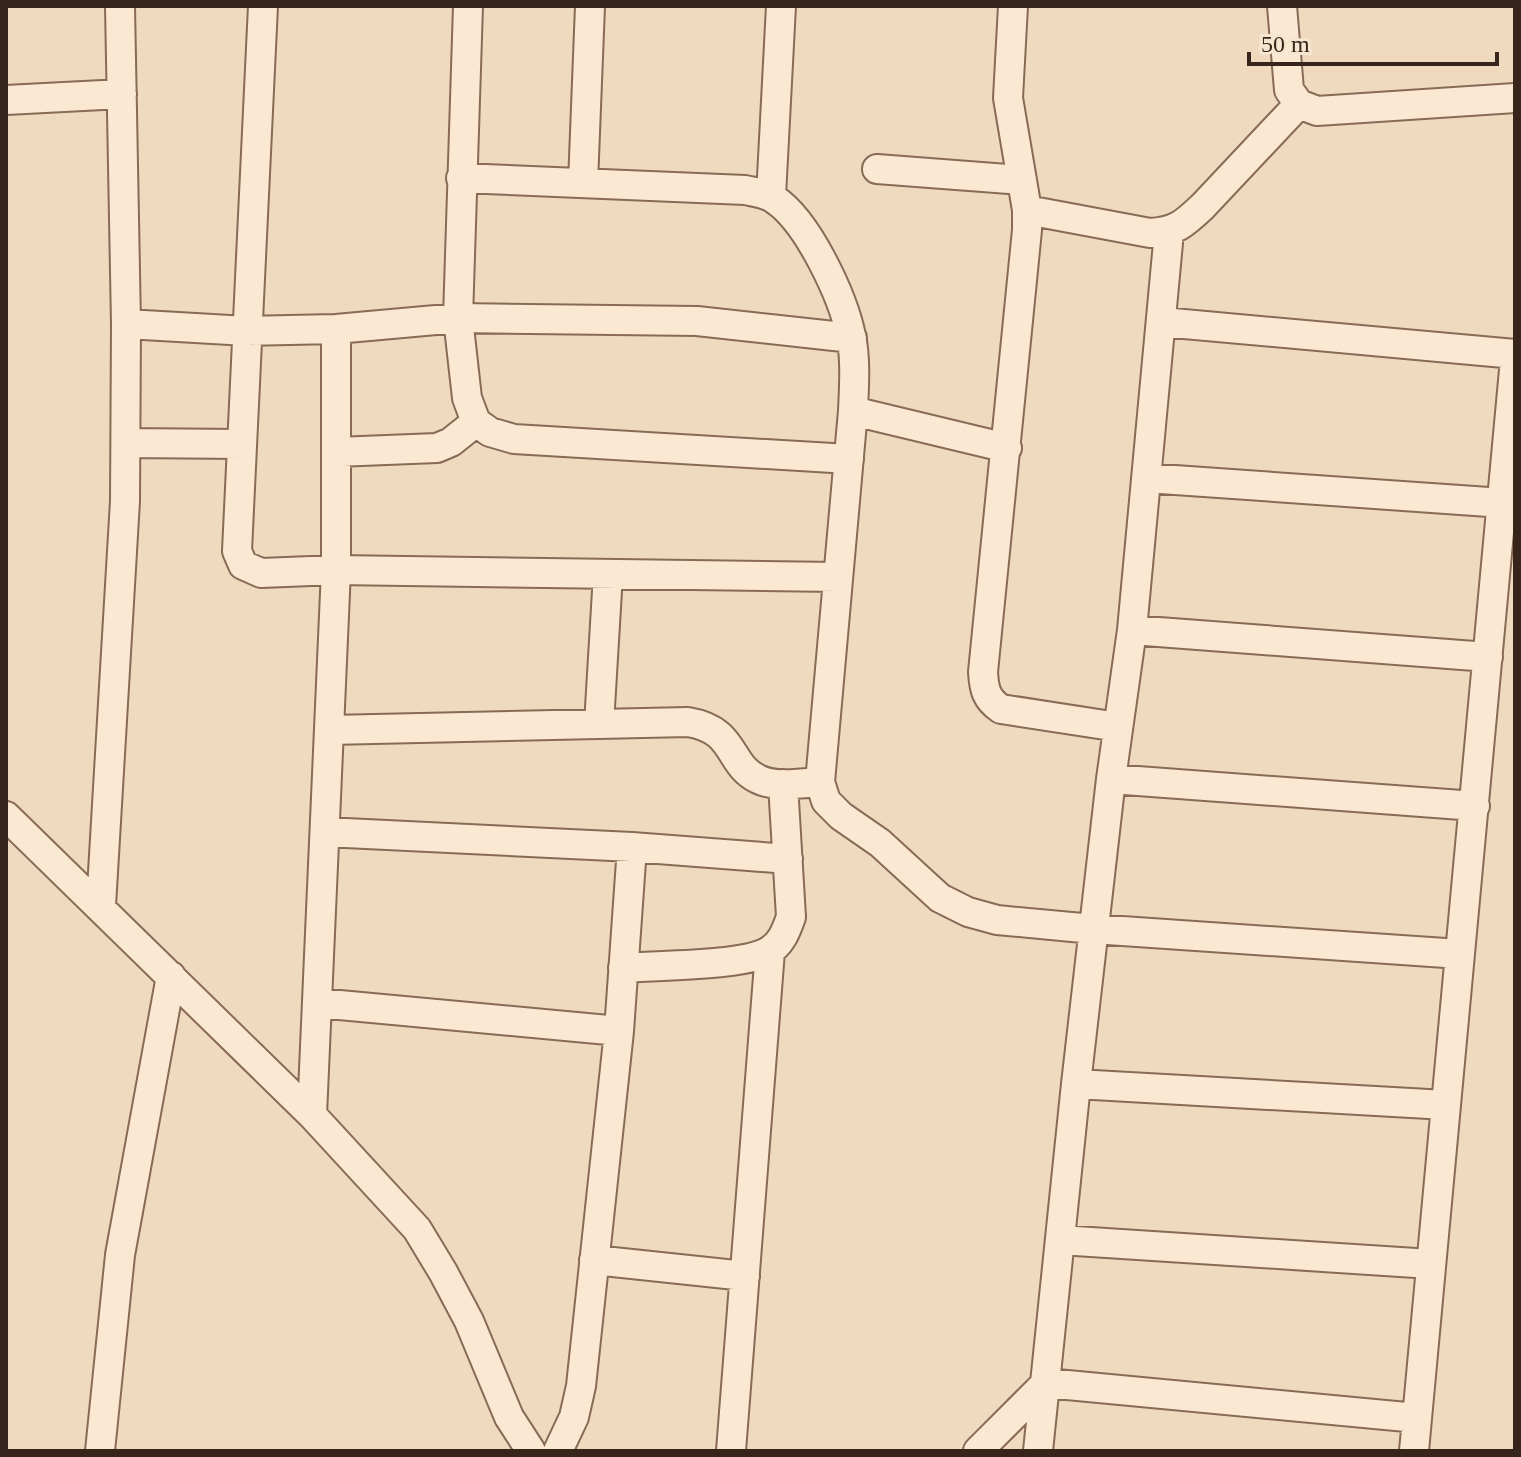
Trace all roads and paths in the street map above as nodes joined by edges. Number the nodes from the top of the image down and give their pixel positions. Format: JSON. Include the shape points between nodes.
{"nodes":[{"id":1,"x":120,"y":6,"type":"edge"},
{"id":2,"x":263,"y":6,"type":"edge"},
{"id":3,"x":468,"y":6,"type":"edge"},
{"id":4,"x":590,"y":6,"type":"edge"},
{"id":5,"x":781,"y":6,"type":"edge"},
{"id":6,"x":1013,"y":6,"type":"edge"},
{"id":7,"x":1282,"y":6,"type":"edge"},
{"id":8,"x":122,"y":94,"type":"junction"},
{"id":9,"x":1515,"y":98,"type":"edge"},
{"id":10,"x":6,"y":100,"type":"edge"},
{"id":11,"x":1299,"y":104,"type":"junction"},
{"id":12,"x":877,"y":169,"type":"dead end"},
{"id":13,"x":461,"y":178,"type":"junction"},
{"id":14,"x":1022,"y":180,"type":"junction"},
{"id":15,"x":583,"y":183,"type":"junction"},
{"id":16,"x":771,"y":196,"type":"junction"},
{"id":17,"x":1027,"y":210,"type":"junction"},
{"id":18,"x":1169,"y":232,"type":"junction"},
{"id":19,"x":458,"y":318,"type":"junction"},
{"id":20,"x":1162,"y":322,"type":"junction"},
{"id":21,"x":126,"y":324,"type":"junction"},
{"id":22,"x":336,"y":329,"type":"junction"},
{"id":23,"x":247,"y":331,"type":"junction"},
{"id":24,"x":852,"y":338,"type":"junction"},
{"id":25,"x":1515,"y":357,"type":"edge"},
{"id":26,"x":853,"y":411,"type":"junction"},
{"id":27,"x":476,"y":422,"type":"junction"},
{"id":28,"x":126,"y":443,"type":"junction"},
{"id":29,"x":242,"y":444,"type":"junction"},
{"id":30,"x":1007,"y":448,"type":"junction"},
{"id":31,"x":336,"y":452,"type":"junction"},
{"id":32,"x":849,"y":459,"type":"junction"},
{"id":33,"x":1146,"y":478,"type":"junction"},
{"id":34,"x":1503,"y":503,"type":"junction"},
{"id":35,"x":336,"y":570,"type":"junction"},
{"id":36,"x":608,"y":574,"type":"junction"},
{"id":37,"x":838,"y":577,"type":"junction"},
{"id":38,"x":1132,"y":630,"type":"junction"},
{"id":39,"x":1488,"y":657,"type":"junction"},
{"id":40,"x":599,"y":724,"type":"junction"},
{"id":41,"x":1118,"y":727,"type":"junction"},
{"id":42,"x":329,"y":730,"type":"junction"},
{"id":43,"x":1111,"y":779,"type":"junction"},
{"id":44,"x":820,"y":782,"type":"junction"},
{"id":45,"x":783,"y":784,"type":"junction"},
{"id":46,"x":1475,"y":806,"type":"junction"},
{"id":47,"x":6,"y":816,"type":"edge"},
{"id":48,"x":325,"y":832,"type":"junction"},
{"id":49,"x":632,"y":847,"type":"junction"},
{"id":50,"x":788,"y":859,"type":"junction"},
{"id":51,"x":101,"y":906,"type":"junction"},
{"id":52,"x":1093,"y":929,"type":"junction"},
{"id":53,"x":770,"y":951,"type":"junction"},
{"id":54,"x":1460,"y":954,"type":"junction"},
{"id":55,"x":623,"y":968,"type":"junction"},
{"id":56,"x":171,"y":976,"type":"junction"},
{"id":57,"x":318,"y":1003,"type":"junction"},
{"id":58,"x":619,"y":1031,"type":"junction"},
{"id":59,"x":1076,"y":1084,"type":"junction"},
{"id":60,"x":1446,"y":1105,"type":"junction"},
{"id":61,"x":312,"y":1115,"type":"junction"},
{"id":62,"x":1060,"y":1240,"type":"junction"},
{"id":63,"x":594,"y":1260,"type":"junction"},
{"id":64,"x":1431,"y":1264,"type":"junction"},
{"id":65,"x":745,"y":1276,"type":"junction"},
{"id":66,"x":1046,"y":1383,"type":"junction"},
{"id":67,"x":1417,"y":1418,"type":"junction"},
{"id":68,"x":100,"y":1451,"type":"edge"},
{"id":69,"x":531,"y":1451,"type":"edge"},
{"id":70,"x":558,"y":1451,"type":"edge"},
{"id":71,"x":731,"y":1451,"type":"edge"},
{"id":72,"x":978,"y":1451,"type":"edge"},
{"id":73,"x":1038,"y":1451,"type":"edge"},
{"id":74,"x":1414,"y":1451,"type":"edge"}],
"edges":[{"from":1,"to":8,"type":"street"},
{"from":2,"to":23,"type":"street"},
{"from":3,"to":13,"type":"street"},
{"from":4,"to":15,"type":"street"},
{"from":5,"to":16,"type":"street"},
{"from":6,"to":14,"type":"street","via":[[1008,98]]},
{"from":7,"to":11,"type":"street","via":[[1286,76]]},
{"from":8,"to":10,"type":"street"},
{"from":8,"to":21,"type":"street"},
{"from":9,"to":11,"type":"street","via":[[1317,111]]},
{"from":11,"to":18,"type":"street","via":[[1203,206]]},
{"from":12,"to":14,"type":"street"},
{"from":13,"to":15,"type":"street"},
{"from":13,"to":19,"type":"street"},
{"from":14,"to":17,"type":"street"},
{"from":15,"to":16,"type":"street","via":[[745,190]]},
{"from":16,"to":24,"type":"street","via":[[809,236]]},
{"from":17,"to":18,"type":"street"},
{"from":17,"to":30,"type":"street"},
{"from":18,"to":20,"type":"street"},
{"from":19,"to":22,"type":"street"},
{"from":19,"to":24,"type":"street","via":[[697,321]]},
{"from":19,"to":27,"type":"street","via":[[467,398]]},
{"from":20,"to":25,"type":"street"},
{"from":20,"to":33,"type":"street"},
{"from":21,"to":23,"type":"street"},
{"from":21,"to":28,"type":"street"},
{"from":22,"to":23,"type":"street"},
{"from":22,"to":31,"type":"street"},
{"from":23,"to":29,"type":"street"},
{"from":24,"to":26,"type":"street"},
{"from":25,"to":34,"type":"street"},
{"from":26,"to":30,"type":"street"},
{"from":26,"to":32,"type":"street"},
{"from":27,"to":31,"type":"street","via":[[437,448]]},
{"from":27,"to":32,"type":"street","via":[[514,439]]},
{"from":28,"to":29,"type":"street"},
{"from":28,"to":51,"type":"street"},
{"from":29,"to":35,"type":"street","via":[[237,551],[243,565],[261,573]]},
{"from":30,"to":41,"type":"street","via":[[984,689],[1001,709]]},
{"from":31,"to":35,"type":"street"},
{"from":32,"to":37,"type":"street"},
{"from":33,"to":34,"type":"street"},
{"from":33,"to":38,"type":"street"},
{"from":34,"to":39,"type":"street"},
{"from":35,"to":36,"type":"street"},
{"from":35,"to":42,"type":"street"},
{"from":36,"to":37,"type":"street"},
{"from":36,"to":40,"type":"street"},
{"from":37,"to":44,"type":"street"},
{"from":38,"to":39,"type":"street"},
{"from":38,"to":41,"type":"street"},
{"from":39,"to":46,"type":"street"},
{"from":40,"to":42,"type":"street"},
{"from":40,"to":45,"type":"street","via":[[703,724],[719,734],[759,780]]},
{"from":41,"to":43,"type":"street"},
{"from":42,"to":48,"type":"street"},
{"from":43,"to":46,"type":"street"},
{"from":43,"to":52,"type":"street"},
{"from":44,"to":45,"type":"street"},
{"from":44,"to":52,"type":"street","via":[[834,809],[940,898],[997,920]]},
{"from":45,"to":50,"type":"street"},
{"from":46,"to":54,"type":"street"},
{"from":47,"to":51,"type":"street"},
{"from":48,"to":49,"type":"street"},
{"from":48,"to":57,"type":"street"},
{"from":49,"to":50,"type":"street"},
{"from":49,"to":55,"type":"street"},
{"from":50,"to":53,"type":"street","via":[[791,917],[785,935]]},
{"from":51,"to":56,"type":"street"},
{"from":52,"to":54,"type":"street"},
{"from":52,"to":59,"type":"street"},
{"from":53,"to":55,"type":"street","via":[[749,959]]},
{"from":53,"to":65,"type":"street"},
{"from":54,"to":60,"type":"street"},
{"from":55,"to":58,"type":"street"},
{"from":56,"to":61,"type":"street"},
{"from":56,"to":68,"type":"street","via":[[120,1255]]},
{"from":57,"to":58,"type":"street"},
{"from":57,"to":61,"type":"street"},
{"from":58,"to":63,"type":"street"},
{"from":59,"to":60,"type":"street"},
{"from":59,"to":62,"type":"street"},
{"from":60,"to":64,"type":"street"},
{"from":61,"to":69,"type":"street","via":[[417,1229],[469,1321],[509,1417]]},
{"from":62,"to":64,"type":"street"},
{"from":62,"to":66,"type":"street"},
{"from":63,"to":65,"type":"street"},
{"from":63,"to":70,"type":"street","via":[[581,1386]]},
{"from":64,"to":67,"type":"street"},
{"from":65,"to":71,"type":"street"},
{"from":66,"to":67,"type":"street"},
{"from":66,"to":72,"type":"street"},
{"from":66,"to":73,"type":"street"},
{"from":67,"to":74,"type":"street"}]}
